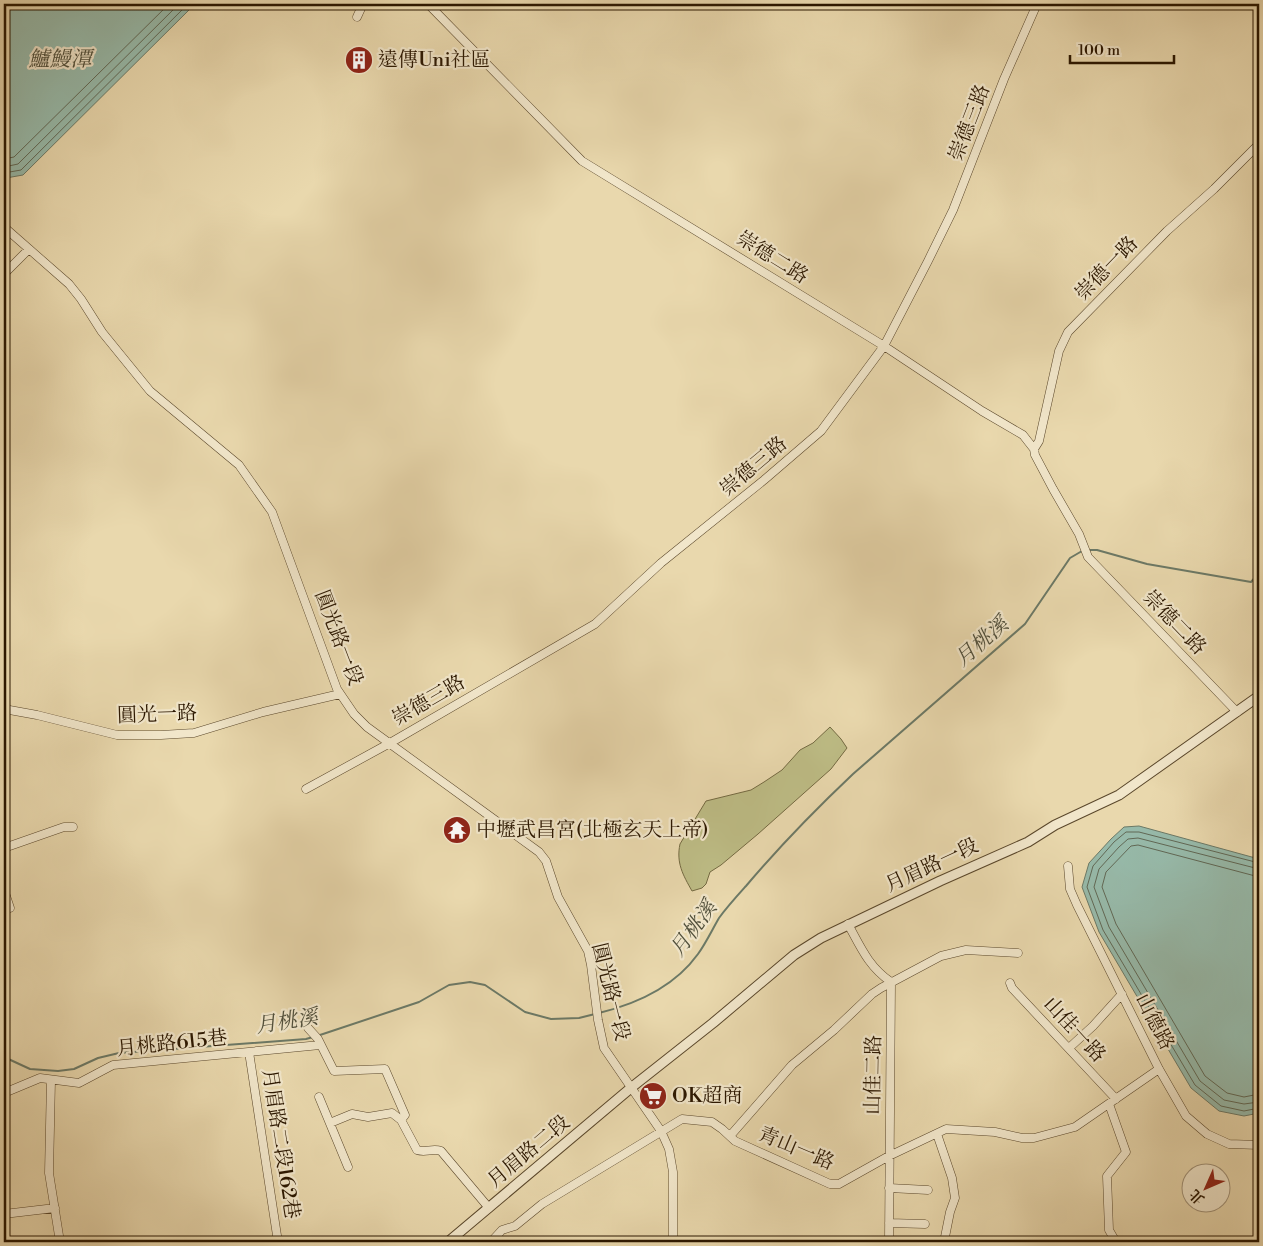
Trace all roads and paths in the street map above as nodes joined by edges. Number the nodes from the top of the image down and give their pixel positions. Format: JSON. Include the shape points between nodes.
{"nodes":[{"id":1,"x":363,"y":4,"type":"edge"},
{"id":2,"x":428,"y":4,"type":"edge"},
{"id":3,"x":1038,"y":4,"type":"edge"},
{"id":4,"x":357,"y":17,"type":"dead end"},
{"id":5,"x":1259,"y":144,"type":"edge"},
{"id":6,"x":4,"y":227,"type":"edge"},
{"id":7,"x":29,"y":249,"type":"junction"},
{"id":8,"x":4,"y":274,"type":"edge"},
{"id":9,"x":884,"y":346,"type":"junction"},
{"id":10,"x":1034,"y":449,"type":"junction"},
{"id":11,"x":340,"y":694,"type":"junction"},
{"id":12,"x":1259,"y":696,"type":"edge"},
{"id":13,"x":4,"y":709,"type":"edge"},
{"id":14,"x":1237,"y":712,"type":"junction"},
{"id":15,"x":390,"y":743,"type":"junction"},
{"id":16,"x":306,"y":789,"type":"dead end"},
{"id":17,"x":73,"y":827,"type":"dead end"},
{"id":18,"x":4,"y":848,"type":"edge"},
{"id":19,"x":1068,"y":866,"type":"dead end"},
{"id":20,"x":4,"y":890,"type":"edge"},
{"id":21,"x":10,"y":908,"type":"dead end"},
{"id":22,"x":848,"y":924,"type":"junction"},
{"id":23,"x":1018,"y":953,"type":"dead end"},
{"id":24,"x":892,"y":982,"type":"junction"},
{"id":25,"x":1010,"y":983,"type":"dead end"},
{"id":26,"x":1122,"y":994,"type":"junction"},
{"id":27,"x":308,"y":1028,"type":"dead end"},
{"id":28,"x":319,"y":1042,"type":"junction"},
{"id":29,"x":1069,"y":1048,"type":"junction"},
{"id":30,"x":249,"y":1052,"type":"junction"},
{"id":31,"x":1159,"y":1069,"type":"junction"},
{"id":32,"x":51,"y":1080,"type":"junction"},
{"id":33,"x":632,"y":1087,"type":"junction"},
{"id":34,"x":4,"y":1093,"type":"edge"},
{"id":35,"x":319,"y":1097,"type":"dead end"},
{"id":36,"x":1112,"y":1101,"type":"junction"},
{"id":37,"x":400,"y":1120,"type":"junction"},
{"id":38,"x":330,"y":1123,"type":"junction"},
{"id":39,"x":661,"y":1131,"type":"junction"},
{"id":40,"x":937,"y":1134,"type":"junction"},
{"id":41,"x":730,"y":1136,"type":"junction"},
{"id":42,"x":1259,"y":1145,"type":"edge"},
{"id":43,"x":889,"y":1156,"type":"junction"},
{"id":44,"x":348,"y":1167,"type":"dead end"},
{"id":45,"x":889,"y":1188,"type":"junction"},
{"id":46,"x":928,"y":1190,"type":"dead end"},
{"id":47,"x":55,"y":1208,"type":"junction"},
{"id":48,"x":489,"y":1208,"type":"junction"},
{"id":49,"x":4,"y":1214,"type":"edge"},
{"id":50,"x":889,"y":1223,"type":"junction"},
{"id":51,"x":925,"y":1224,"type":"dead end"},
{"id":52,"x":60,"y":1242,"type":"edge"},
{"id":53,"x":278,"y":1242,"type":"edge"},
{"id":54,"x":448,"y":1242,"type":"edge"},
{"id":55,"x":491,"y":1242,"type":"edge"},
{"id":56,"x":673,"y":1242,"type":"edge"},
{"id":57,"x":889,"y":1242,"type":"edge"},
{"id":58,"x":944,"y":1242,"type":"edge"},
{"id":59,"x":1116,"y":1242,"type":"edge"}],
"edges":[{"from":1,"to":4,"type":"street"},
{"from":2,"to":9,"type":"street","name":"崇德二路","via":[[582,161]]},
{"from":3,"to":9,"type":"street","name":"崇德三路","via":[[1004,79],[953,210]]},
{"from":5,"to":10,"type":"street","name":"崇德一路","via":[[1167,231],[1068,332],[1059,351],[1039,440]]},
{"from":6,"to":7,"type":"street","name":"圓光路一段"},
{"from":7,"to":8,"type":"street"},
{"from":7,"to":11,"type":"street","name":"圓光路一段","via":[[69,284],[102,332],[150,391],[239,466],[272,512]]},
{"from":9,"to":10,"type":"street","name":"崇德二路","via":[[1018,431]]},
{"from":9,"to":15,"type":"street","name":"崇德三路","via":[[821,431],[661,563],[595,624]]},
{"from":10,"to":14,"type":"street","name":"崇德二路","via":[[1088,556]]},
{"from":11,"to":13,"type":"street","name":"圓光一路","via":[[263,712],[194,734],[117,735]]},
{"from":11,"to":15,"type":"street","name":"圓光路一段","via":[[367,727]]},
{"from":12,"to":14,"type":"street","name":"月眉路一段"},
{"from":14,"to":22,"type":"street","name":"月眉路一段","via":[[1119,795],[1028,842]]},
{"from":15,"to":16,"type":"street","name":"崇德三路"},
{"from":15,"to":33,"type":"street","name":"圓光路一段","via":[[539,852],[546,861],[558,897],[588,951],[604,1048]]},
{"from":17,"to":18,"type":"street","via":[[64,827]]},
{"from":19,"to":26,"type":"street","name":"山德路","via":[[1070,889]]},
{"from":20,"to":21,"type":"street"},
{"from":22,"to":24,"type":"street","via":[[879,974]]},
{"from":22,"to":33,"type":"street","name":"月眉路一段","via":[[794,954]]},
{"from":23,"to":24,"type":"street","via":[[966,950],[941,956]]},
{"from":24,"to":41,"type":"street","via":[[872,994],[792,1065]]},
{"from":24,"to":43,"type":"street","name":"山佳二路"},
{"from":25,"to":29,"type":"street","name":"山佳一路"},
{"from":26,"to":29,"type":"street"},
{"from":26,"to":31,"type":"street","name":"山德路"},
{"from":27,"to":28,"type":"street"},
{"from":28,"to":30,"type":"street","name":"月桃路615巷"},
{"from":28,"to":37,"type":"street","via":[[334,1071],[385,1069],[405,1115]]},
{"from":29,"to":36,"type":"street","name":"山佳一路"},
{"from":30,"to":32,"type":"street","name":"月桃路615巷","via":[[113,1065],[79,1083]]},
{"from":30,"to":53,"type":"street","name":"月眉路二段162巷"},
{"from":31,"to":36,"type":"street","name":"青山一路"},
{"from":31,"to":42,"type":"street","name":"山德路","via":[[1186,1116],[1207,1134],[1229,1144]]},
{"from":32,"to":34,"type":"street","name":"月桃路615巷","via":[[40,1078]]},
{"from":32,"to":47,"type":"street","via":[[49,1173]]},
{"from":33,"to":39,"type":"street","name":"圓光路一段"},
{"from":33,"to":48,"type":"street","name":"月眉路二段"},
{"from":35,"to":38,"type":"street"},
{"from":36,"to":40,"type":"street","name":"青山一路","via":[[1075,1127],[1034,1138],[964,1129],[946,1129]]},
{"from":36,"to":59,"type":"street","name":"山佳一路","via":[[1126,1152],[1107,1176],[1109,1230]]},
{"from":37,"to":38,"type":"street","via":[[392,1113],[368,1117],[352,1114]]},
{"from":37,"to":48,"type":"street","via":[[418,1150],[441,1151]]},
{"from":38,"to":44,"type":"street"},
{"from":39,"to":41,"type":"street","name":"青山一路","via":[[682,1119],[712,1122]]},
{"from":39,"to":55,"type":"street","name":"青山一路","via":[[542,1204],[515,1226],[502,1230]]},
{"from":39,"to":56,"type":"street","name":"圓光路一段","via":[[673,1172]]},
{"from":40,"to":43,"type":"street","name":"青山一路"},
{"from":40,"to":58,"type":"street","via":[[952,1178],[955,1198]]},
{"from":41,"to":43,"type":"street","name":"青山一路","via":[[830,1184],[839,1184]]},
{"from":43,"to":45,"type":"street","name":"山佳二路"},
{"from":45,"to":46,"type":"street"},
{"from":45,"to":50,"type":"street","name":"山佳二路"},
{"from":47,"to":49,"type":"street"},
{"from":47,"to":52,"type":"street"},
{"from":48,"to":54,"type":"street","name":"月眉路二段"},
{"from":50,"to":51,"type":"street"},
{"from":50,"to":57,"type":"street","name":"山佳二路"}]}
